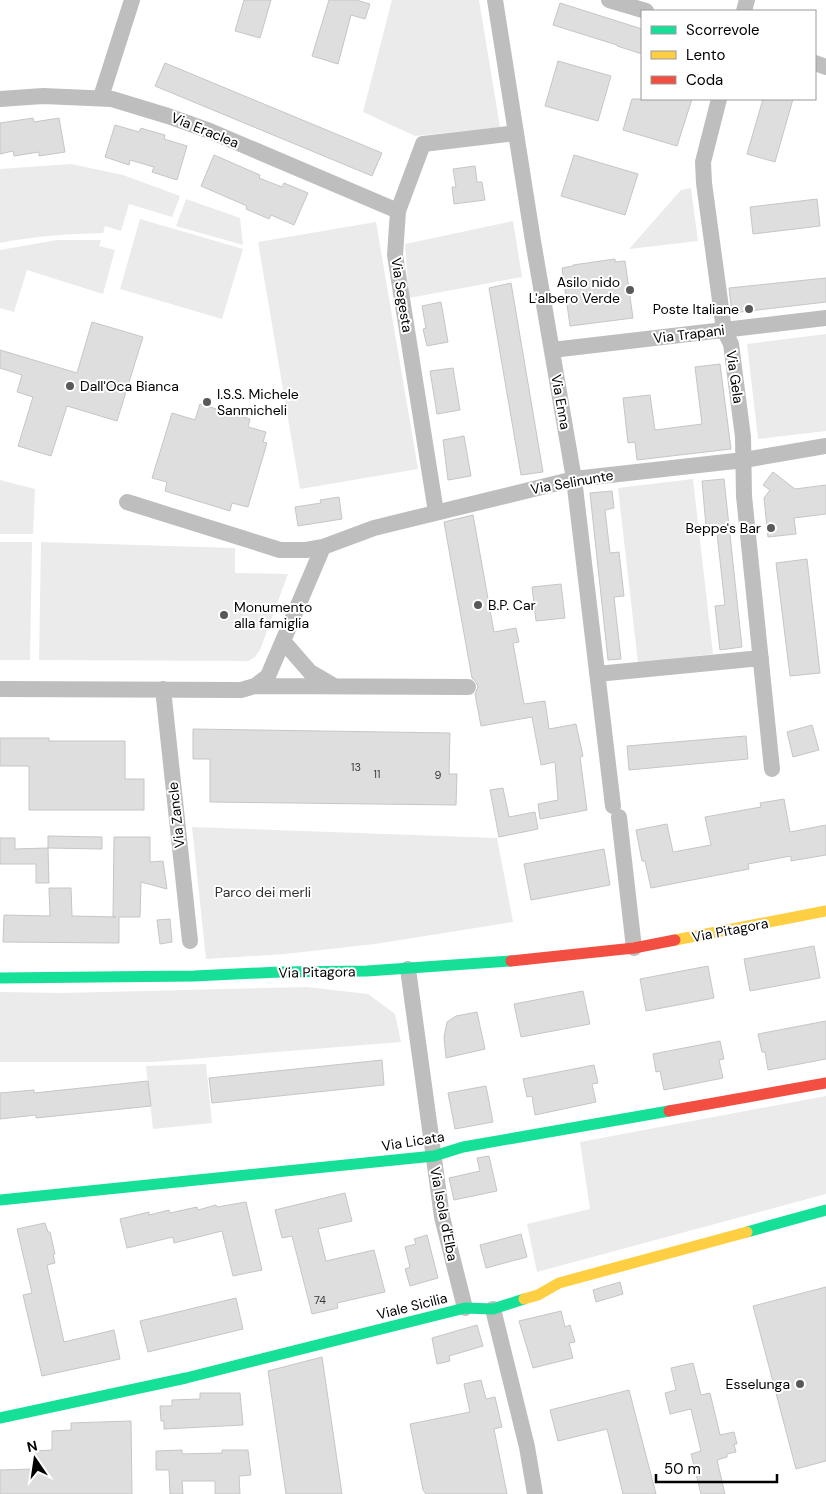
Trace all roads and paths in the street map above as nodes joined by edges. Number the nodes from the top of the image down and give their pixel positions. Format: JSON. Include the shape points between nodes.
{"nodes":[{"id":1,"x":132,"y":0,"type":"edge"},
{"id":2,"x":495,"y":0,"type":"edge"},
{"id":3,"x":609,"y":0,"type":"edge"},
{"id":4,"x":643,"y":10,"type":"edge"},
{"id":5,"x":101,"y":97,"type":"junction"},
{"id":6,"x":0,"y":98,"type":"edge"},
{"id":7,"x":719,"y":100,"type":"edge"},
{"id":8,"x":516,"y":132,"type":"junction"},
{"id":9,"x":398,"y":211,"type":"junction"},
{"id":10,"x":826,"y":318,"type":"edge"},
{"id":11,"x":724,"y":330,"type":"junction"},
{"id":12,"x":552,"y":350,"type":"junction"},
{"id":13,"x":826,"y":446,"type":"edge"},
{"id":14,"x":744,"y":460,"type":"junction"},
{"id":15,"x":574,"y":479,"type":"junction"},
{"id":16,"x":127,"y":502,"type":"dead end"},
{"id":17,"x":436,"y":512,"type":"junction"},
{"id":18,"x":323,"y":547,"type":"junction"},
{"id":19,"x":283,"y":641,"type":"junction"},
{"id":20,"x":761,"y":658,"type":"junction"},
{"id":21,"x":597,"y":674,"type":"junction"},
{"id":22,"x":255,"y":686,"type":"junction"},
{"id":23,"x":336,"y":687,"type":"junction"},
{"id":24,"x":468,"y":687,"type":"dead end"},
{"id":25,"x":0,"y":689,"type":"edge"},
{"id":26,"x":163,"y":689,"type":"junction"},
{"id":27,"x":772,"y":769,"type":"dead end"},
{"id":28,"x":826,"y":911,"type":"edge"},
{"id":29,"x":190,"y":941,"type":"dead end"},
{"id":30,"x":634,"y":948,"type":"junction"},
{"id":31,"x":408,"y":970,"type":"junction"},
{"id":32,"x":0,"y":978,"type":"edge"},
{"id":33,"x":826,"y":1083,"type":"edge"},
{"id":34,"x":434,"y":1156,"type":"junction"},
{"id":35,"x":0,"y":1200,"type":"edge"},
{"id":36,"x":826,"y":1210,"type":"edge"},
{"id":37,"x":465,"y":1308,"type":"junction"},
{"id":38,"x":494,"y":1309,"type":"junction"},
{"id":39,"x":0,"y":1418,"type":"edge"},
{"id":40,"x":534,"y":1494,"type":"edge"}],
"edges":[{"from":1,"to":5,"type":"street"},
{"from":2,"to":8,"type":"street","name":"Via Enna"},
{"from":3,"to":4,"type":"street"},
{"from":5,"to":6,"type":"street","name":"Via Eraclea"},
{"from":5,"to":9,"type":"street","name":"Via Eraclea","via":[[210,131]]},
{"from":7,"to":11,"type":"street","name":"Via Gela","via":[[703,162]]},
{"from":8,"to":9,"type":"street","name":"Via Segesta","via":[[423,144]]},
{"from":8,"to":12,"type":"street","name":"Via Enna"},
{"from":9,"to":17,"type":"street","name":"Via Segesta","via":[[395,255]]},
{"from":10,"to":11,"type":"street","name":"Via Trapani"},
{"from":11,"to":12,"type":"street","name":"Via Trapani"},
{"from":11,"to":14,"type":"street","name":"Via Gela","via":[[731,344]]},
{"from":12,"to":15,"type":"street","name":"Via Enna"},
{"from":13,"to":14,"type":"street","name":"Via Selinunte"},
{"from":14,"to":15,"type":"street","name":"Via Selinunte"},
{"from":14,"to":20,"type":"street","name":"Via Gela","via":[[744,496]]},
{"from":15,"to":17,"type":"street","name":"Via Selinunte"},
{"from":15,"to":21,"type":"street","name":"Via Enna"},
{"from":16,"to":18,"type":"street","name":"Via Selinunte","via":[[280,550]]},
{"from":17,"to":18,"type":"street","name":"Via Selinunte","via":[[374,528]]},
{"from":18,"to":19,"type":"street"},
{"from":19,"to":22,"type":"street","via":[[268,676]]},
{"from":19,"to":23,"type":"street","via":[[310,672]]},
{"from":20,"to":21,"type":"street"},
{"from":20,"to":27,"type":"street","name":"Via Gela"},
{"from":21,"to":30,"type":"street","name":"Via Enna"},
{"from":22,"to":23,"type":"street"},
{"from":22,"to":26,"type":"street","via":[[240,690]]},
{"from":23,"to":24,"type":"street"},
{"from":25,"to":26,"type":"street"},
{"from":26,"to":29,"type":"street","name":"Via Zancle"},
{"from":28,"to":30,"type":"street","name":"Via Pitagora"},
{"from":30,"to":31,"type":"street","name":"Via Pitagora"},
{"from":31,"to":32,"type":"street","name":"Via Pitagora"},
{"from":31,"to":34,"type":"street","name":"Via Isola d'Elba"},
{"from":33,"to":34,"type":"street","name":"Via Licata","via":[[463,1147]]},
{"from":34,"to":35,"type":"street","name":"Via Licata"},
{"from":34,"to":37,"type":"street","name":"Via Isola d'Elba","via":[[442,1217]]},
{"from":36,"to":38,"type":"street","name":"Viale Sicilia","via":[[559,1283],[538,1295]]},
{"from":37,"to":38,"type":"street","name":"Viale Sicilia"},
{"from":37,"to":39,"type":"street","name":"Viale Sicilia","via":[[186,1378]]},
{"from":38,"to":40,"type":"street","via":[[527,1447]]}]}
